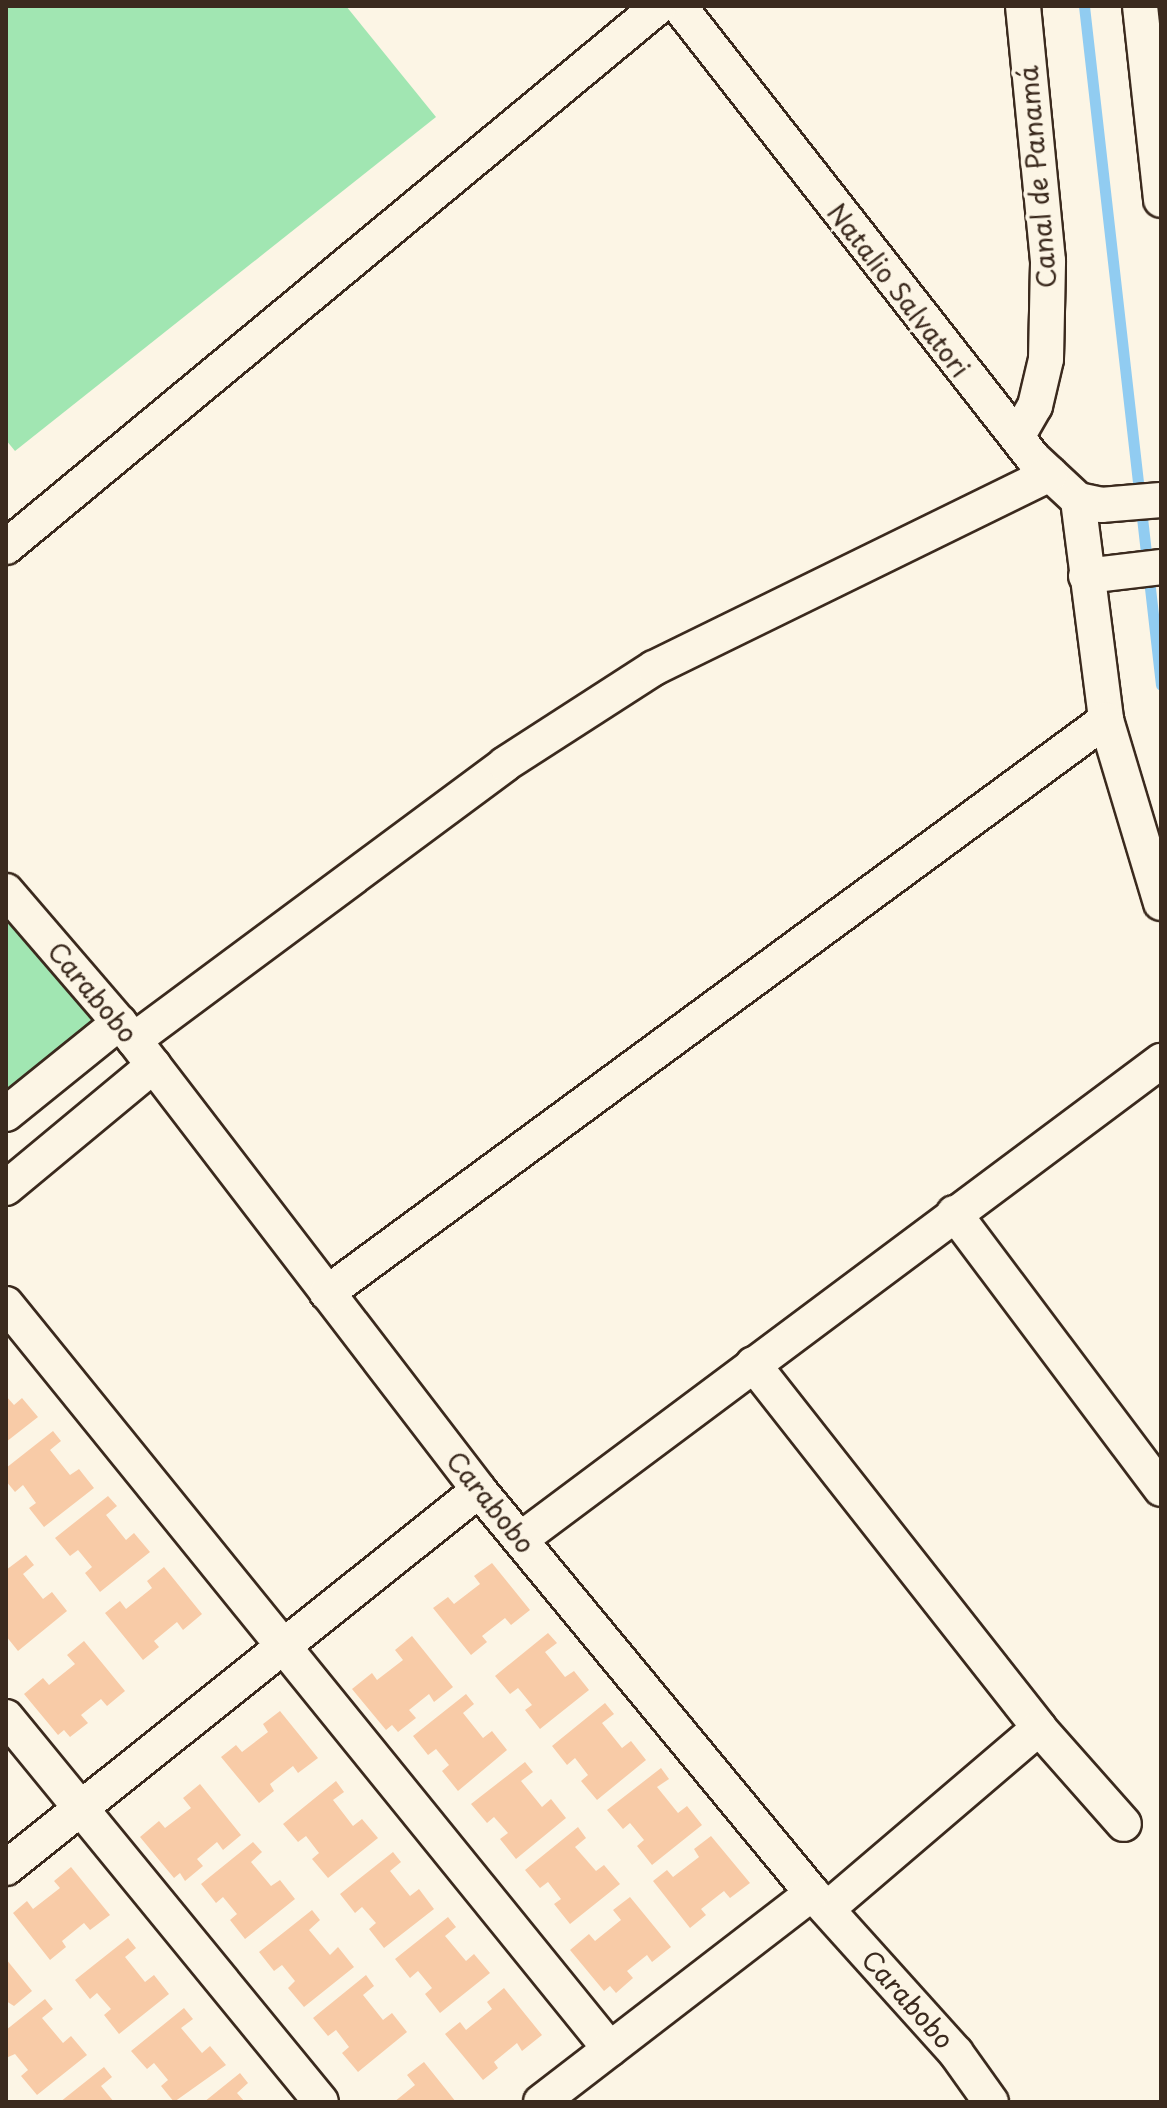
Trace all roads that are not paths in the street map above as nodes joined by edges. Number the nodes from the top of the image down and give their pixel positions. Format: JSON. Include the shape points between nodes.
{"nodes":[{"id":1,"x":659,"y":6,"type":"edge"},
{"id":2,"x":679,"y":6,"type":"edge"},
{"id":3,"x":1023,"y":6,"type":"edge"},
{"id":4,"x":1140,"y":6,"type":"edge"},
{"id":5,"x":1161,"y":200,"type":"edge"},
{"id":6,"x":1017,"y":437,"type":"junction"},
{"id":7,"x":1050,"y":474,"type":"junction"},
{"id":8,"x":1078,"y":500,"type":"junction"},
{"id":9,"x":1146,"y":501,"type":"edge"},
{"id":10,"x":6,"y":547,"type":"edge"},
{"id":11,"x":1150,"y":568,"type":"edge"},
{"id":12,"x":1086,"y":576,"type":"junction"},
{"id":13,"x":1106,"y":720,"type":"junction"},
{"id":14,"x":6,"y":891,"type":"edge"},
{"id":15,"x":1161,"y":903,"type":"edge"},
{"id":16,"x":136,"y":1042,"type":"junction"},
{"id":17,"x":1161,"y":1061,"type":"edge"},
{"id":18,"x":6,"y":1114,"type":"edge"},
{"id":19,"x":6,"y":1188,"type":"edge"},
{"id":20,"x":954,"y":1213,"type":"junction"},
{"id":21,"x":327,"y":1293,"type":"junction"},
{"id":22,"x":6,"y":1304,"type":"edge"},
{"id":23,"x":753,"y":1364,"type":"junction"},
{"id":24,"x":1161,"y":1489,"type":"edge"},
{"id":25,"x":479,"y":1490,"type":"junction"},
{"id":26,"x":521,"y":1539,"type":"junction"},
{"id":27,"x":282,"y":1643,"type":"junction"},
{"id":28,"x":6,"y":1717,"type":"edge"},
{"id":29,"x":1039,"y":1728,"type":"junction"},
{"id":30,"x":80,"y":1807,"type":"junction"},
{"id":31,"x":1124,"y":1824,"type":"dead end"},
{"id":32,"x":6,"y":1868,"type":"edge"},
{"id":33,"x":820,"y":1901,"type":"junction"},
{"id":34,"x":610,"y":2049,"type":"junction"},
{"id":35,"x":321,"y":2102,"type":"edge"},
{"id":36,"x":541,"y":2102,"type":"edge"},
{"id":37,"x":991,"y":2102,"type":"edge"}],
"edges":[{"from":1,"to":10,"type":"street"},
{"from":2,"to":6,"type":"street","name":"Natalio Salvatori"},
{"from":3,"to":6,"type":"street","name":"Canal de Panamá","via":[[1048,261],[1046,359],[1035,406]]},
{"from":4,"to":5,"type":"street"},
{"from":6,"to":7,"type":"street","name":"Natalio Salvatori"},
{"from":7,"to":8,"type":"street","name":"Natalio Salvatori"},
{"from":7,"to":16,"type":"street","via":[[654,668],[505,764]]},
{"from":8,"to":9,"type":"street"},
{"from":8,"to":12,"type":"street"},
{"from":11,"to":12,"type":"street"},
{"from":12,"to":13,"type":"street"},
{"from":13,"to":15,"type":"street"},
{"from":13,"to":21,"type":"street"},
{"from":14,"to":16,"type":"street","name":"Carabobo"},
{"from":16,"to":18,"type":"street"},
{"from":16,"to":19,"type":"street"},
{"from":16,"to":21,"type":"street","name":"Carabobo"},
{"from":17,"to":20,"type":"street"},
{"from":20,"to":23,"type":"street"},
{"from":20,"to":24,"type":"street"},
{"from":21,"to":25,"type":"street","name":"Carabobo"},
{"from":22,"to":27,"type":"street"},
{"from":23,"to":26,"type":"street"},
{"from":23,"to":29,"type":"street"},
{"from":25,"to":26,"type":"street","name":"Carabobo"},
{"from":25,"to":27,"type":"street"},
{"from":26,"to":33,"type":"street","name":"Carabobo"},
{"from":27,"to":30,"type":"street"},
{"from":27,"to":34,"type":"street"},
{"from":28,"to":30,"type":"street"},
{"from":29,"to":31,"type":"street"},
{"from":29,"to":33,"type":"street"},
{"from":30,"to":32,"type":"street"},
{"from":30,"to":35,"type":"street"},
{"from":33,"to":34,"type":"street"},
{"from":33,"to":37,"type":"street","name":"Carabobo","via":[[956,2053]]},
{"from":34,"to":36,"type":"street"}]}
